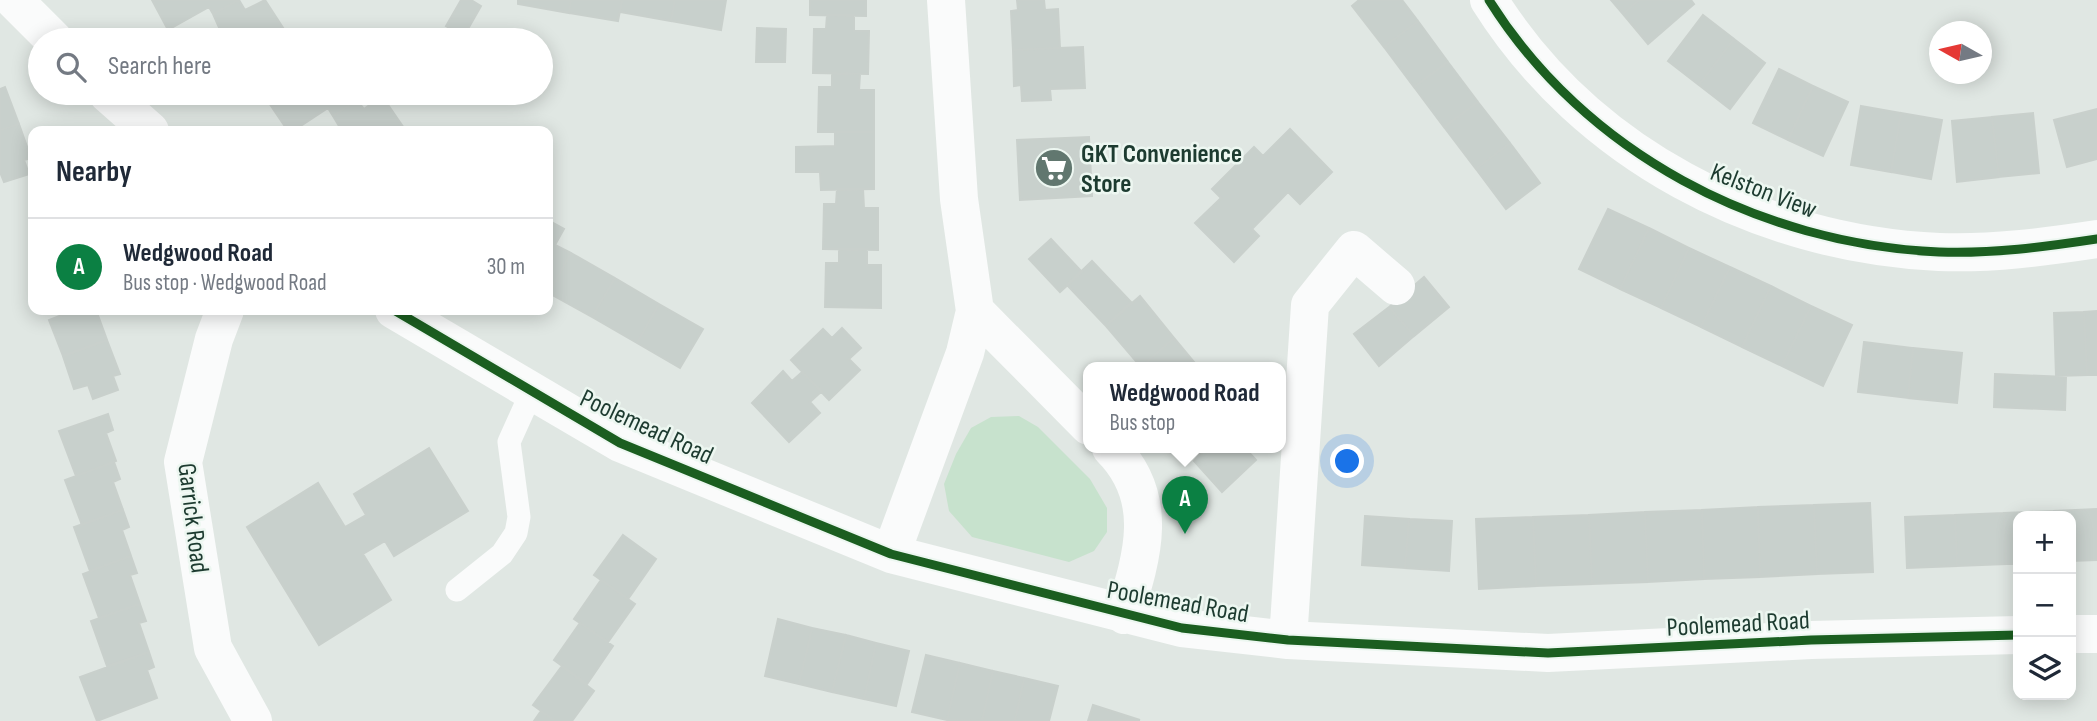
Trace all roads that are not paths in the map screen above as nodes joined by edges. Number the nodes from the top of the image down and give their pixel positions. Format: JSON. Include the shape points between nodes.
{"nodes":[{"id":1,"x":14,"y":0,"type":"edge"},
{"id":2,"x":946,"y":0,"type":"edge"},
{"id":3,"x":1489,"y":0,"type":"edge"},
{"id":4,"x":42,"y":28,"type":"edge"},
{"id":5,"x":121,"y":105,"type":"edge"},
{"id":6,"x":144,"y":126,"type":"edge"},
{"id":7,"x":2097,"y":239,"type":"edge"},
{"id":8,"x":1396,"y":286,"type":"dead end"},
{"id":9,"x":975,"y":311,"type":"junction"},
{"id":10,"x":223,"y":315,"type":"edge"},
{"id":11,"x":403,"y":315,"type":"edge"},
{"id":12,"x":532,"y":391,"type":"junction"},
{"id":13,"x":1083,"y":420,"type":"edge"},
{"id":14,"x":1116,"y":453,"type":"edge"},
{"id":15,"x":891,"y":554,"type":"junction"},
{"id":16,"x":457,"y":590,"type":"dead end"},
{"id":17,"x":1124,"y":615,"type":"junction"},
{"id":18,"x":2076,"y":634,"type":"edge"},
{"id":19,"x":2097,"y":634,"type":"edge"},
{"id":20,"x":2013,"y":635,"type":"edge"},
{"id":21,"x":1288,"y":640,"type":"junction"},
{"id":22,"x":253,"y":721,"type":"edge"}],
"edges":[{"from":1,"to":4,"type":"street"},
{"from":2,"to":9,"type":"street","via":[[959,199]]},
{"from":3,"to":7,"type":"street","name":"Kelston View","via":[[1515,42],[1608,131],[1667,173],[1745,211],[1862,244],[1939,252],[2020,250]]},
{"from":5,"to":6,"type":"street"},
{"from":8,"to":21,"type":"street","via":[[1354,250],[1310,305]]},
{"from":9,"to":13,"type":"street"},
{"from":9,"to":15,"type":"street","via":[[965,353]]},
{"from":10,"to":22,"type":"street","name":"Garrick Road","via":[[183,462],[212,648]]},
{"from":11,"to":12,"type":"street","name":"Poolemead Road"},
{"from":12,"to":15,"type":"street","name":"Poolemead Road","via":[[620,443]]},
{"from":12,"to":16,"type":"lane","via":[[509,442],[519,517],[516,533],[502,554]]},
{"from":14,"to":17,"type":"street","via":[[1142,501],[1143,554]]},
{"from":15,"to":17,"type":"street","name":"Poolemead Road"},
{"from":17,"to":21,"type":"street","name":"Poolemead Road","via":[[1182,628]]},
{"from":18,"to":19,"type":"street"},
{"from":20,"to":21,"type":"street","name":"Poolemead Road","via":[[1548,653]]}]}
